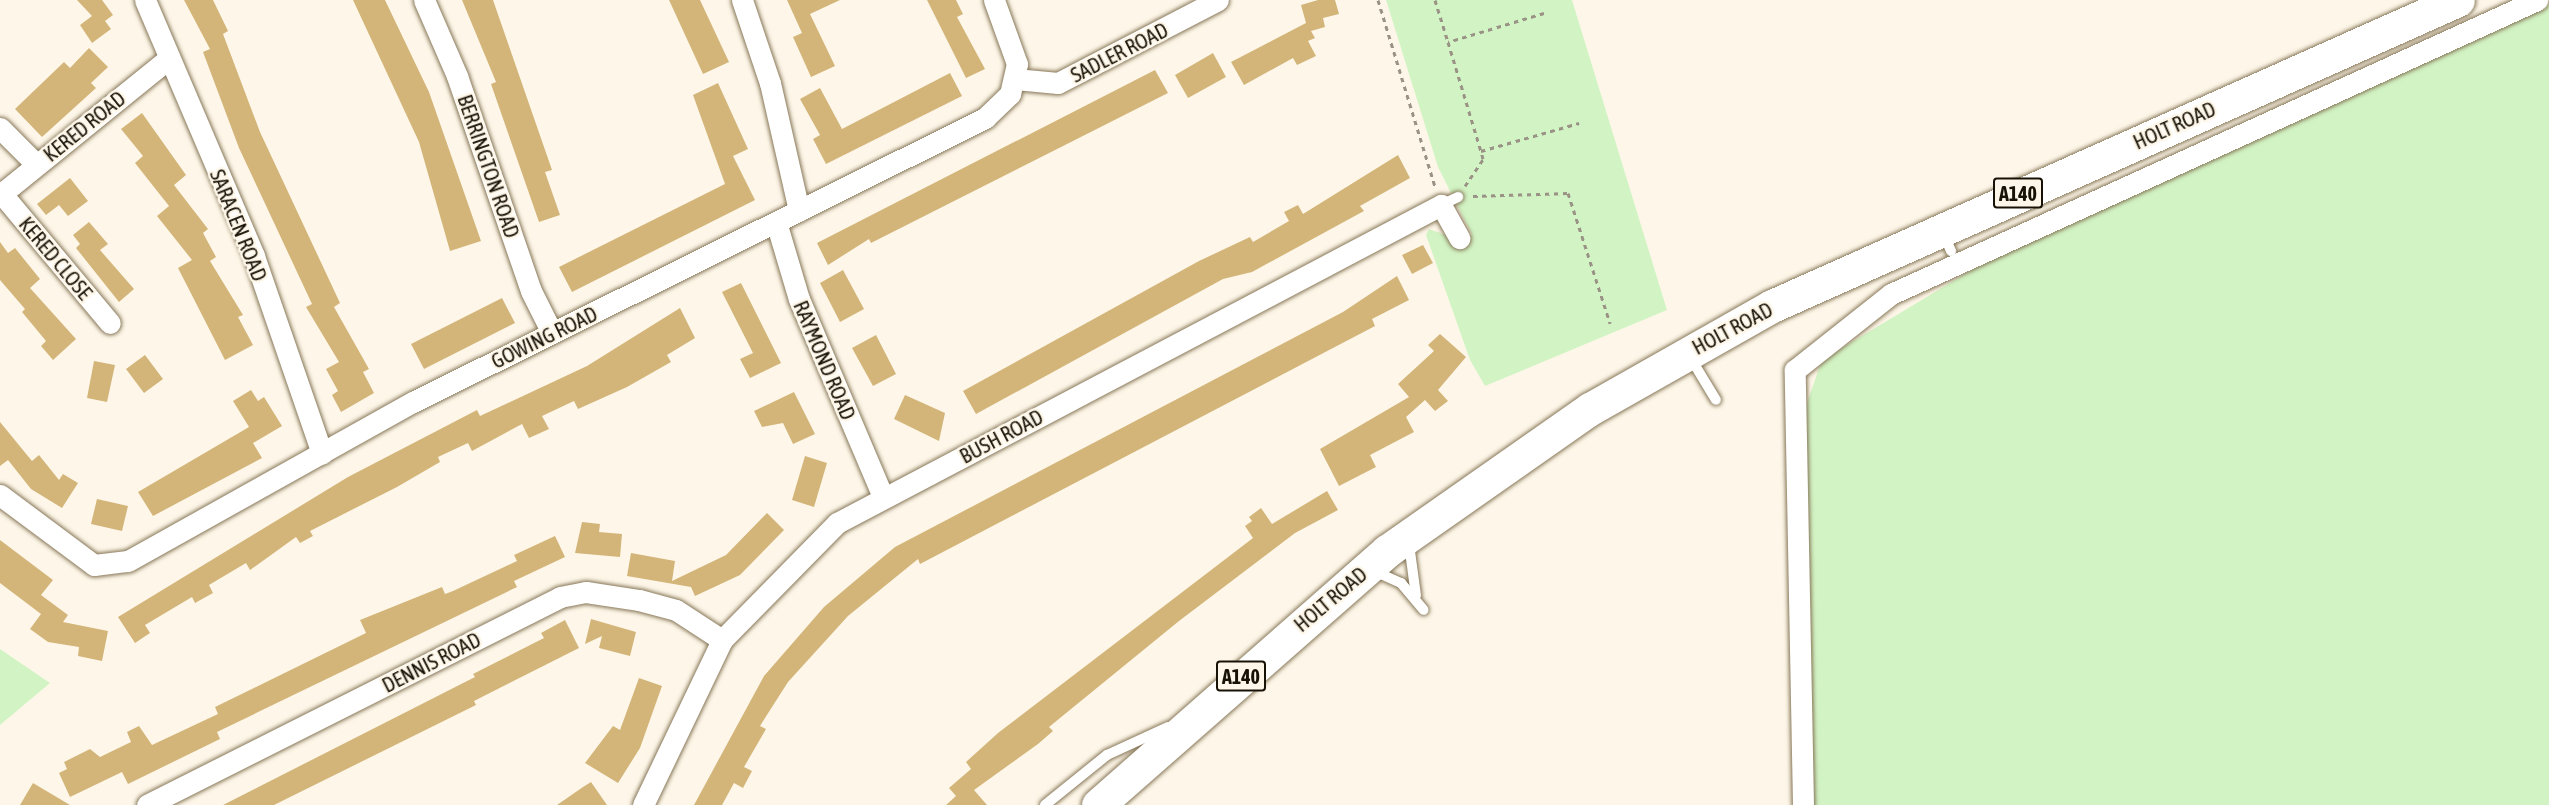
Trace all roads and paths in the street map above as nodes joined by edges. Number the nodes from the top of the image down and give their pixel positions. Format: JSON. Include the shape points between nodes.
{"nodes":[{"id":1,"x":145,"y":0,"type":"edge"},
{"id":2,"x":424,"y":0,"type":"edge"},
{"id":3,"x":742,"y":0,"type":"edge"},
{"id":4,"x":994,"y":0,"type":"edge"},
{"id":5,"x":1218,"y":0,"type":"edge"},
{"id":6,"x":1378,"y":0,"type":"edge"},
{"id":7,"x":1435,"y":0,"type":"edge"},
{"id":8,"x":2458,"y":0,"type":"edge"},
{"id":9,"x":2538,"y":0,"type":"edge"},
{"id":10,"x":1544,"y":13,"type":"dead end"},
{"id":11,"x":1448,"y":42,"type":"junction"},
{"id":12,"x":169,"y":58,"type":"junction"},
{"id":13,"x":1015,"y":79,"type":"junction"},
{"id":14,"x":1579,"y":123,"type":"dead end"},
{"id":15,"x":0,"y":128,"type":"edge"},
{"id":16,"x":1481,"y":151,"type":"junction"},
{"id":17,"x":36,"y":164,"type":"junction"},
{"id":18,"x":1,"y":194,"type":"edge"},
{"id":19,"x":1449,"y":201,"type":"junction"},
{"id":20,"x":799,"y":211,"type":"junction"},
{"id":21,"x":776,"y":222,"type":"junction"},
{"id":22,"x":1459,"y":238,"type":"dead end"},
{"id":23,"x":110,"y":323,"type":"dead end"},
{"id":24,"x":1610,"y":323,"type":"dead end"},
{"id":25,"x":552,"y":333,"type":"junction"},
{"id":26,"x":1687,"y":352,"type":"junction"},
{"id":27,"x":1716,"y":400,"type":"dead end"},
{"id":28,"x":322,"y":454,"type":"junction"},
{"id":29,"x":0,"y":495,"type":"edge"},
{"id":30,"x":882,"y":495,"type":"junction"},
{"id":31,"x":1412,"y":532,"type":"junction"},
{"id":32,"x":1366,"y":569,"type":"junction"},
{"id":33,"x":1417,"y":600,"type":"junction"},
{"id":34,"x":1424,"y":610,"type":"dead end"},
{"id":35,"x":722,"y":640,"type":"junction"},
{"id":36,"x":1202,"y":711,"type":"junction"},
{"id":37,"x":147,"y":805,"type":"edge"},
{"id":38,"x":643,"y":805,"type":"edge"},
{"id":39,"x":1045,"y":805,"type":"edge"},
{"id":40,"x":1098,"y":805,"type":"edge"},
{"id":41,"x":1803,"y":805,"type":"edge"}],
"edges":[{"from":1,"to":12,"type":"street","name":"SARACEN ROAD"},
{"from":2,"to":25,"type":"street","name":"BERRINGTON ROAD","via":[[457,76],[531,291]]},
{"from":3,"to":20,"type":"street","via":[[770,83]]},
{"from":4,"to":13,"type":"street","via":[[1012,42]]},
{"from":5,"to":13,"type":"street","name":"SADLER ROAD","via":[[1058,83]]},
{"from":6,"to":19,"type":"path"},
{"from":7,"to":11,"type":"path"},
{"from":8,"to":26,"type":"highway","name":"HOLT ROAD","number":"A140","via":[[1946,239]]},
{"from":9,"to":41,"type":"street","via":[[1891,294],[1795,370]]},
{"from":10,"to":11,"type":"path"},
{"from":11,"to":16,"type":"path"},
{"from":12,"to":17,"type":"street","name":"KERED ROAD"},
{"from":12,"to":28,"type":"street","name":"SARACEN ROAD","via":[[254,256]]},
{"from":13,"to":20,"type":"street","name":"GOWING ROAD","via":[[1010,94],[985,118]]},
{"from":14,"to":16,"type":"path"},
{"from":15,"to":17,"type":"street"},
{"from":16,"to":19,"type":"path","via":[[1483,159]]},
{"from":17,"to":18,"type":"street","name":"KERED ROAD"},
{"from":18,"to":23,"type":"street","name":"KERED CLOSE"},
{"from":19,"to":22,"type":"street"},
{"from":19,"to":24,"type":"path","via":[[1568,193]]},
{"from":19,"to":30,"type":"street","name":"BUSH ROAD"},
{"from":20,"to":21,"type":"street","name":"GOWING ROAD"},
{"from":21,"to":25,"type":"street","name":"GOWING ROAD"},
{"from":21,"to":30,"type":"street","name":"RAYMOND ROAD","via":[[799,299]]},
{"from":25,"to":28,"type":"street","name":"GOWING ROAD"},
{"from":26,"to":27,"type":"lane"},
{"from":26,"to":31,"type":"highway","name":"HOLT ROAD","number":"A140","via":[[1590,409]]},
{"from":28,"to":29,"type":"street","name":"GOWING ROAD","via":[[109,567],[94,565]]},
{"from":30,"to":35,"type":"street","name":"BUSH ROAD","via":[[822,536]]},
{"from":31,"to":32,"type":"highway","name":"HOLT ROAD","number":"A140"},
{"from":31,"to":33,"type":"lane","via":[[1409,572]]},
{"from":32,"to":33,"type":"lane","via":[[1401,583]]},
{"from":32,"to":36,"type":"highway","name":"HOLT ROAD","number":"A140"},
{"from":33,"to":34,"type":"lane"},
{"from":35,"to":37,"type":"street","name":"DENNIS ROAD","via":[[676,610],[639,600],[586,592],[560,597]]},
{"from":35,"to":38,"type":"street","name":"BUSH ROAD"},
{"from":36,"to":39,"type":"lane","via":[[1107,755]]},
{"from":36,"to":40,"type":"highway","name":"HOLT ROAD","number":"A140"}]}
